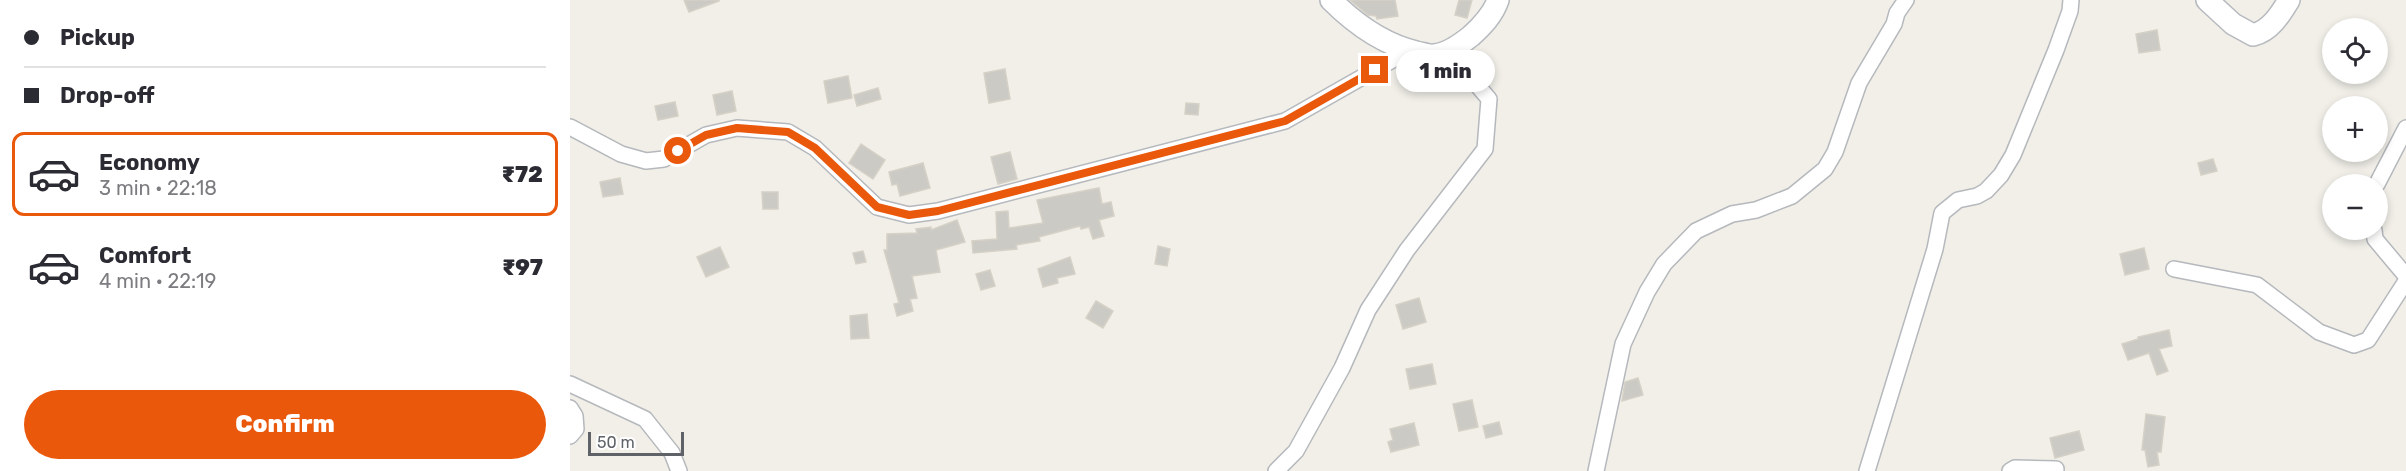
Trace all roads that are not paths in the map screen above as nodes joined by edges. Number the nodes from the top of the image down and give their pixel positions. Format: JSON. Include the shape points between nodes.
{"nodes":[{"id":1,"x":1331,"y":0,"type":"edge"},
{"id":2,"x":1498,"y":0,"type":"edge"},
{"id":3,"x":1906,"y":0,"type":"edge"},
{"id":4,"x":2071,"y":0,"type":"edge"},
{"id":5,"x":2207,"y":0,"type":"edge"},
{"id":6,"x":2289,"y":0,"type":"edge"},
{"id":7,"x":1410,"y":50,"type":"junction"},
{"id":8,"x":1448,"y":51,"type":"junction"},
{"id":9,"x":570,"y":127,"type":"edge"},
{"id":10,"x":2406,"y":128,"type":"edge"},
{"id":11,"x":2382,"y":174,"type":"edge"},
{"id":12,"x":2376,"y":240,"type":"edge"},
{"id":13,"x":2174,"y":269,"type":"dead end"},
{"id":14,"x":2406,"y":276,"type":"edge"},
{"id":15,"x":2406,"y":281,"type":"edge"},
{"id":16,"x":570,"y":384,"type":"edge"},
{"id":17,"x":570,"y":408,"type":"edge"},
{"id":18,"x":570,"y":436,"type":"edge"},
{"id":19,"x":2056,"y":469,"type":"dead end"},
{"id":20,"x":679,"y":471,"type":"edge"},
{"id":21,"x":1276,"y":471,"type":"edge"},
{"id":22,"x":1596,"y":471,"type":"edge"},
{"id":23,"x":1867,"y":471,"type":"edge"},
{"id":24,"x":2010,"y":471,"type":"edge"}],
"edges":[{"from":1,"to":7,"type":"main road","via":[[1347,17],[1377,37]]},
{"from":2,"to":8,"type":"main road","via":[[1481,27]]},
{"from":3,"to":22,"type":"street","via":[[1859,82],[1825,170],[1792,196],[1756,210],[1732,214],[1696,231],[1665,264],[1623,344]]},
{"from":4,"to":23,"type":"street","via":[[2056,50],[2001,175],[1977,196],[1958,200],[1942,213],[1935,249]]},
{"from":5,"to":6,"type":"main road","via":[[2233,24],[2253,35],[2263,33]]},
{"from":7,"to":8,"type":"main road","via":[[1433,56]]},
{"from":7,"to":9,"type":"street","via":[[1285,121],[938,211],[909,215],[877,207],[815,148],[788,132],[737,128],[706,135],[664,159],[645,161],[621,154]]},
{"from":8,"to":21,"type":"street","via":[[1489,99],[1485,149],[1407,250],[1368,310],[1342,368],[1296,451]]},
{"from":10,"to":11,"type":"street"},
{"from":12,"to":14,"type":"street"},
{"from":13,"to":15,"type":"street","via":[[2257,285],[2319,332],[2354,345],[2368,340]]},
{"from":16,"to":20,"type":"street","via":[[645,419],[672,453]]},
{"from":17,"to":18,"type":"street","via":[[576,429]]},
{"from":19,"to":24,"type":"street"}]}
